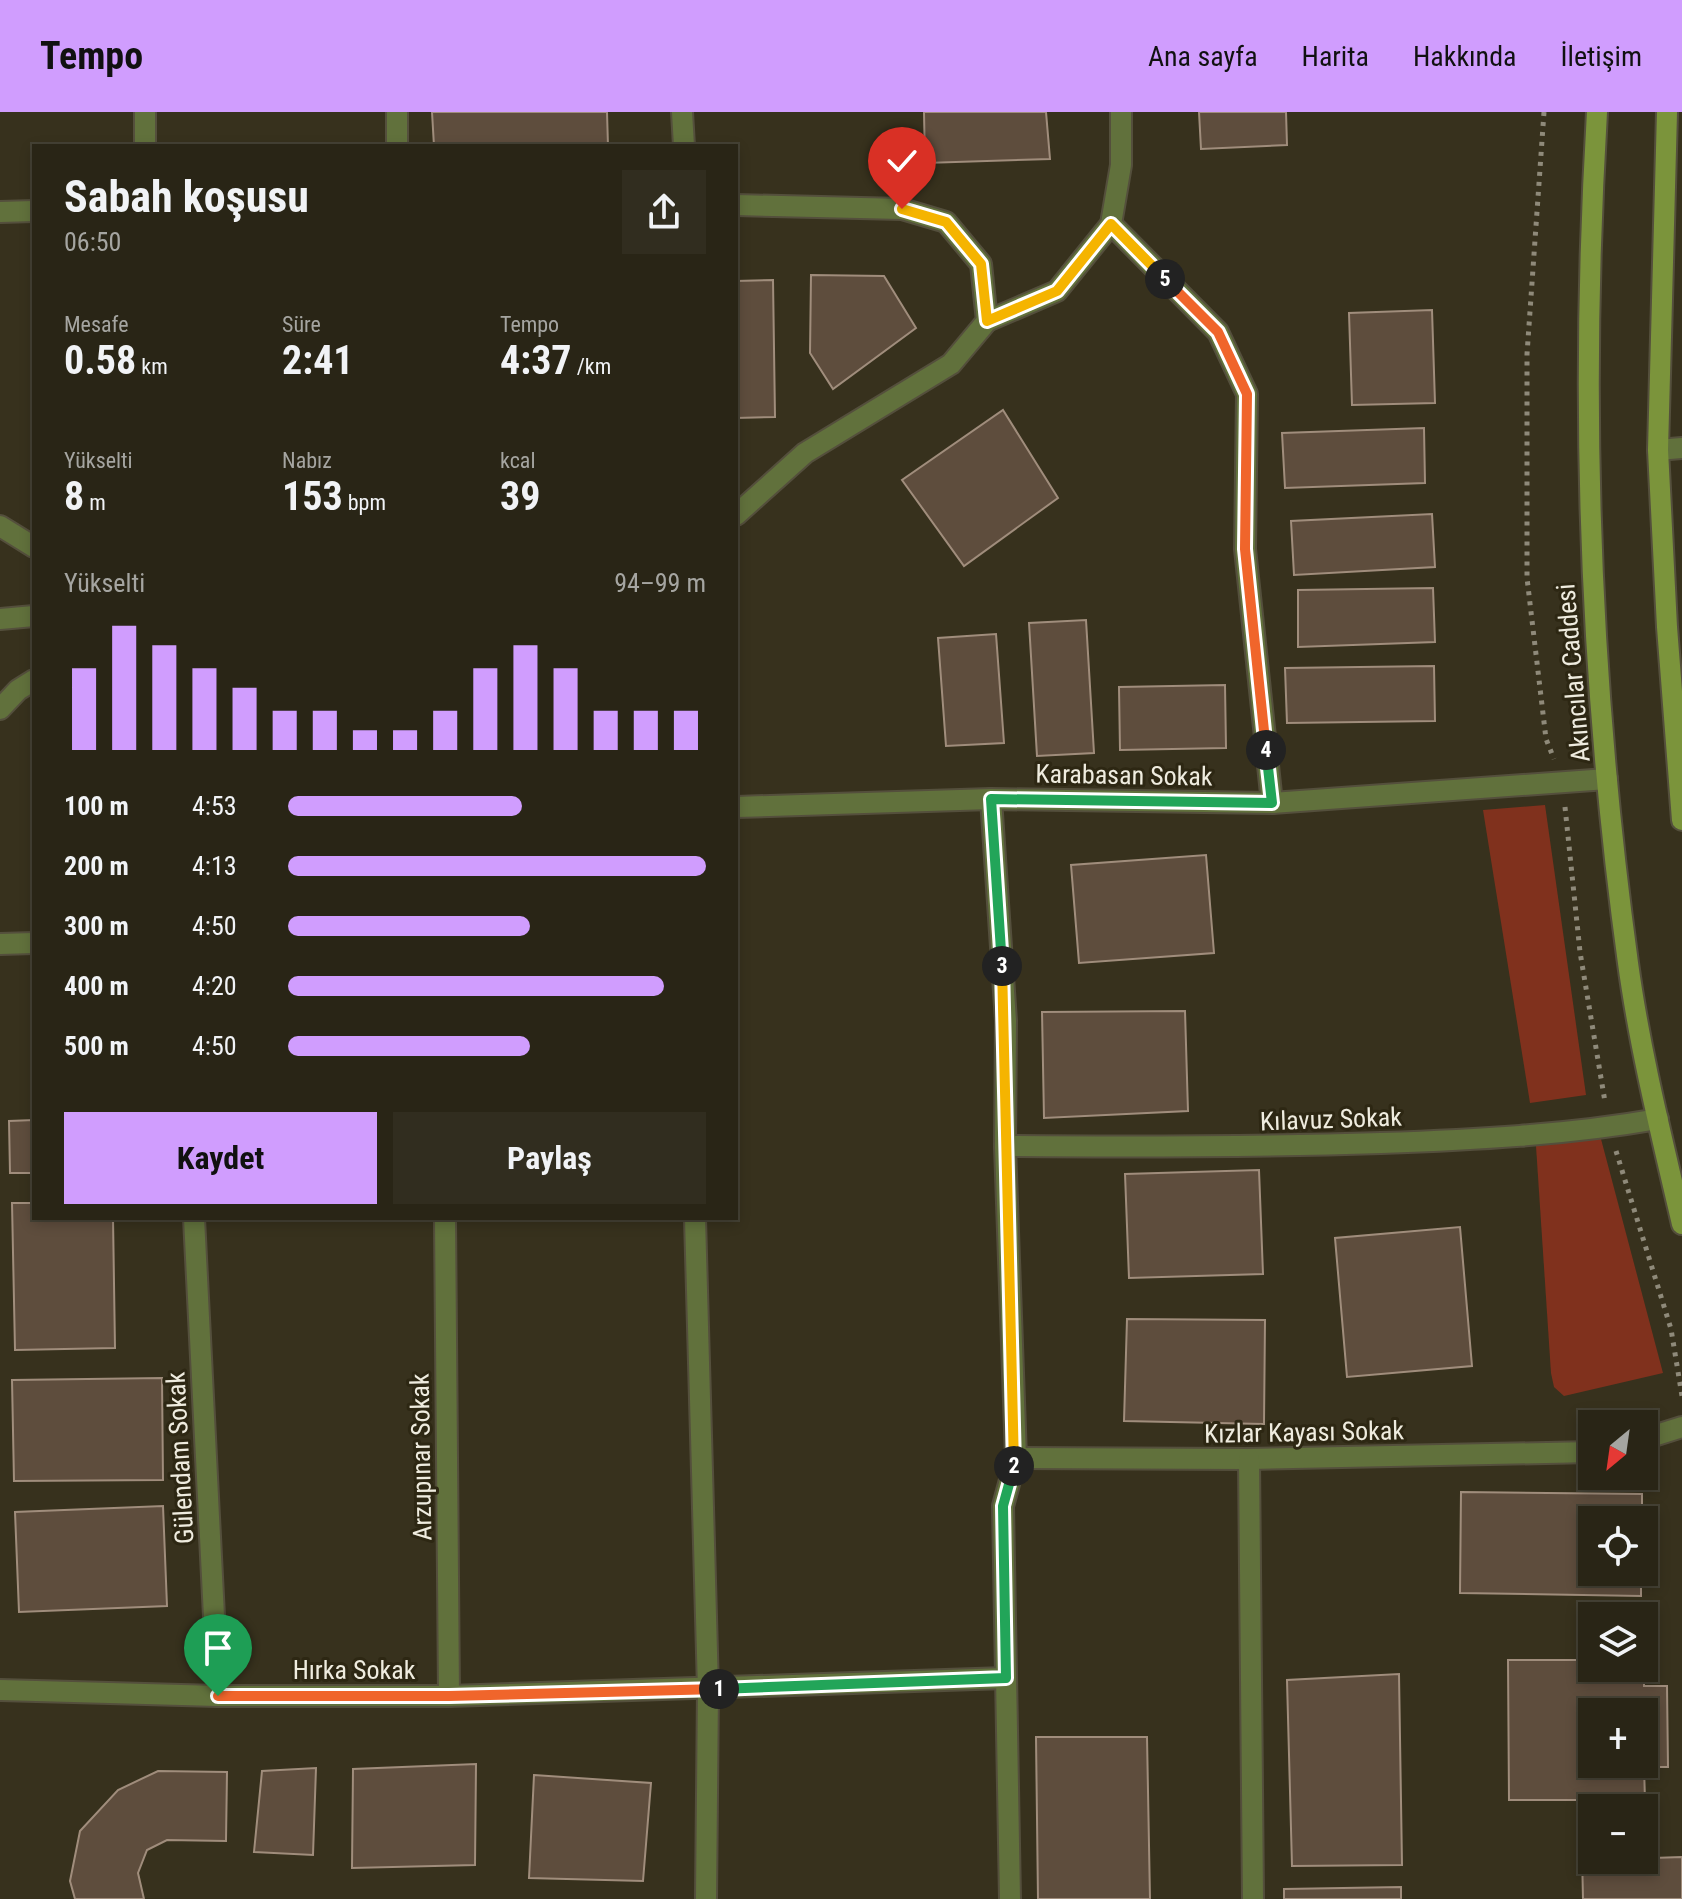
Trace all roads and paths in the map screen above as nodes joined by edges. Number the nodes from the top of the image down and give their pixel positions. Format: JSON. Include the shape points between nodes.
{"nodes":[{"id":1,"x":145,"y":112,"type":"edge"},
{"id":2,"x":397,"y":112,"type":"edge"},
{"id":3,"x":682,"y":112,"type":"edge"},
{"id":4,"x":1121,"y":112,"type":"edge"},
{"id":5,"x":1597,"y":112,"type":"edge"},
{"id":6,"x":1667,"y":112,"type":"edge"},
{"id":7,"x":145,"y":144,"type":"edge"},
{"id":8,"x":397,"y":144,"type":"edge"},
{"id":9,"x":684,"y":144,"type":"edge"},
{"id":10,"x":738,"y":205,"type":"edge"},
{"id":11,"x":1,"y":209,"type":"edge"},
{"id":12,"x":32,"y":211,"type":"edge"},
{"id":13,"x":1111,"y":224,"type":"junction"},
{"id":14,"x":987,"y":321,"type":"junction"},
{"id":15,"x":1682,"y":448,"type":"edge"},
{"id":16,"x":1658,"y":450,"type":"junction"},
{"id":17,"x":738,"y":513,"type":"edge"},
{"id":18,"x":0,"y":526,"type":"edge"},
{"id":19,"x":32,"y":546,"type":"edge"},
{"id":20,"x":32,"y":616,"type":"edge"},
{"id":21,"x":0,"y":619,"type":"edge"},
{"id":22,"x":32,"y":681,"type":"edge"},
{"id":23,"x":0,"y":709,"type":"edge"},
{"id":24,"x":1607,"y":779,"type":"junction"},
{"id":25,"x":991,"y":799,"type":"junction"},
{"id":26,"x":1272,"y":803,"type":"junction"},
{"id":27,"x":738,"y":807,"type":"edge"},
{"id":28,"x":1682,"y":820,"type":"edge"},
{"id":29,"x":32,"y":943,"type":"edge"},
{"id":30,"x":0,"y":944,"type":"edge"},
{"id":31,"x":1658,"y":1119,"type":"junction"},
{"id":32,"x":1005,"y":1146,"type":"junction"},
{"id":33,"x":194,"y":1220,"type":"edge"},
{"id":34,"x":445,"y":1220,"type":"edge"},
{"id":35,"x":695,"y":1220,"type":"edge"},
{"id":36,"x":1682,"y":1224,"type":"edge"},
{"id":37,"x":1682,"y":1427,"type":"edge"},
{"id":38,"x":1658,"y":1435,"type":"edge"},
{"id":39,"x":1578,"y":1452,"type":"edge"},
{"id":40,"x":1016,"y":1458,"type":"junction"},
{"id":41,"x":1249,"y":1459,"type":"junction"},
{"id":42,"x":1006,"y":1678,"type":"junction"},
{"id":43,"x":708,"y":1689,"type":"junction"},
{"id":44,"x":0,"y":1690,"type":"edge"},
{"id":45,"x":218,"y":1696,"type":"junction"},
{"id":46,"x":449,"y":1696,"type":"junction"},
{"id":47,"x":706,"y":1899,"type":"edge"},
{"id":48,"x":1010,"y":1899,"type":"edge"},
{"id":49,"x":1253,"y":1899,"type":"edge"}],
"edges":[{"from":1,"to":7,"type":"street"},
{"from":2,"to":8,"type":"street"},
{"from":3,"to":9,"type":"street"},
{"from":4,"to":13,"type":"street","via":[[1121,165]]},
{"from":5,"to":24,"type":"main road","name":"Akıncılar Caddesi","via":[[1587,384],[1590,565]]},
{"from":6,"to":16,"type":"main road"},
{"from":10,"to":14,"type":"street","via":[[902,209],[946,222],[981,264]]},
{"from":11,"to":12,"type":"street"},
{"from":13,"to":14,"type":"street","via":[[1057,291]]},
{"from":13,"to":26,"type":"street","via":[[1218,332],[1247,394],[1245,549]]},
{"from":14,"to":17,"type":"street","via":[[951,364],[805,453]]},
{"from":15,"to":16,"type":"street"},
{"from":16,"to":28,"type":"main road"},
{"from":18,"to":19,"type":"street"},
{"from":20,"to":21,"type":"street"},
{"from":22,"to":23,"type":"street"},
{"from":24,"to":26,"type":"street","name":"Karabasan Sokak"},
{"from":24,"to":31,"type":"main road","name":"Akıncılar Caddesi","via":[[1628,966]]},
{"from":25,"to":26,"type":"street","name":"Karabasan Sokak"},
{"from":25,"to":27,"type":"street","name":"Karabasan Sokak"},
{"from":25,"to":32,"type":"street","via":[[1006,1021]]},
{"from":29,"to":30,"type":"street"},
{"from":31,"to":32,"type":"street","name":"Kılavuz Sokak","via":[[1457,1140],[1238,1148]]},
{"from":31,"to":36,"type":"main road","name":"Akıncılar Caddesi"},
{"from":32,"to":40,"type":"street"},
{"from":33,"to":45,"type":"street","name":"Gülendam Sokak"},
{"from":34,"to":46,"type":"street","name":"Arzupınar Sokak"},
{"from":35,"to":43,"type":"street"},
{"from":37,"to":38,"type":"street"},
{"from":39,"to":41,"type":"street","name":"Kızlar Kayası Sokak"},
{"from":40,"to":41,"type":"street","name":"Kızlar Kayası Sokak"},
{"from":40,"to":42,"type":"street","via":[[1003,1506]]},
{"from":41,"to":49,"type":"street"},
{"from":42,"to":43,"type":"street","name":"Hırka Sokak"},
{"from":42,"to":48,"type":"street"},
{"from":43,"to":46,"type":"street","name":"Hırka Sokak"},
{"from":43,"to":47,"type":"street"},
{"from":44,"to":45,"type":"street","name":"Hırka Sokak"},
{"from":45,"to":46,"type":"street","name":"Hırka Sokak"}]}
